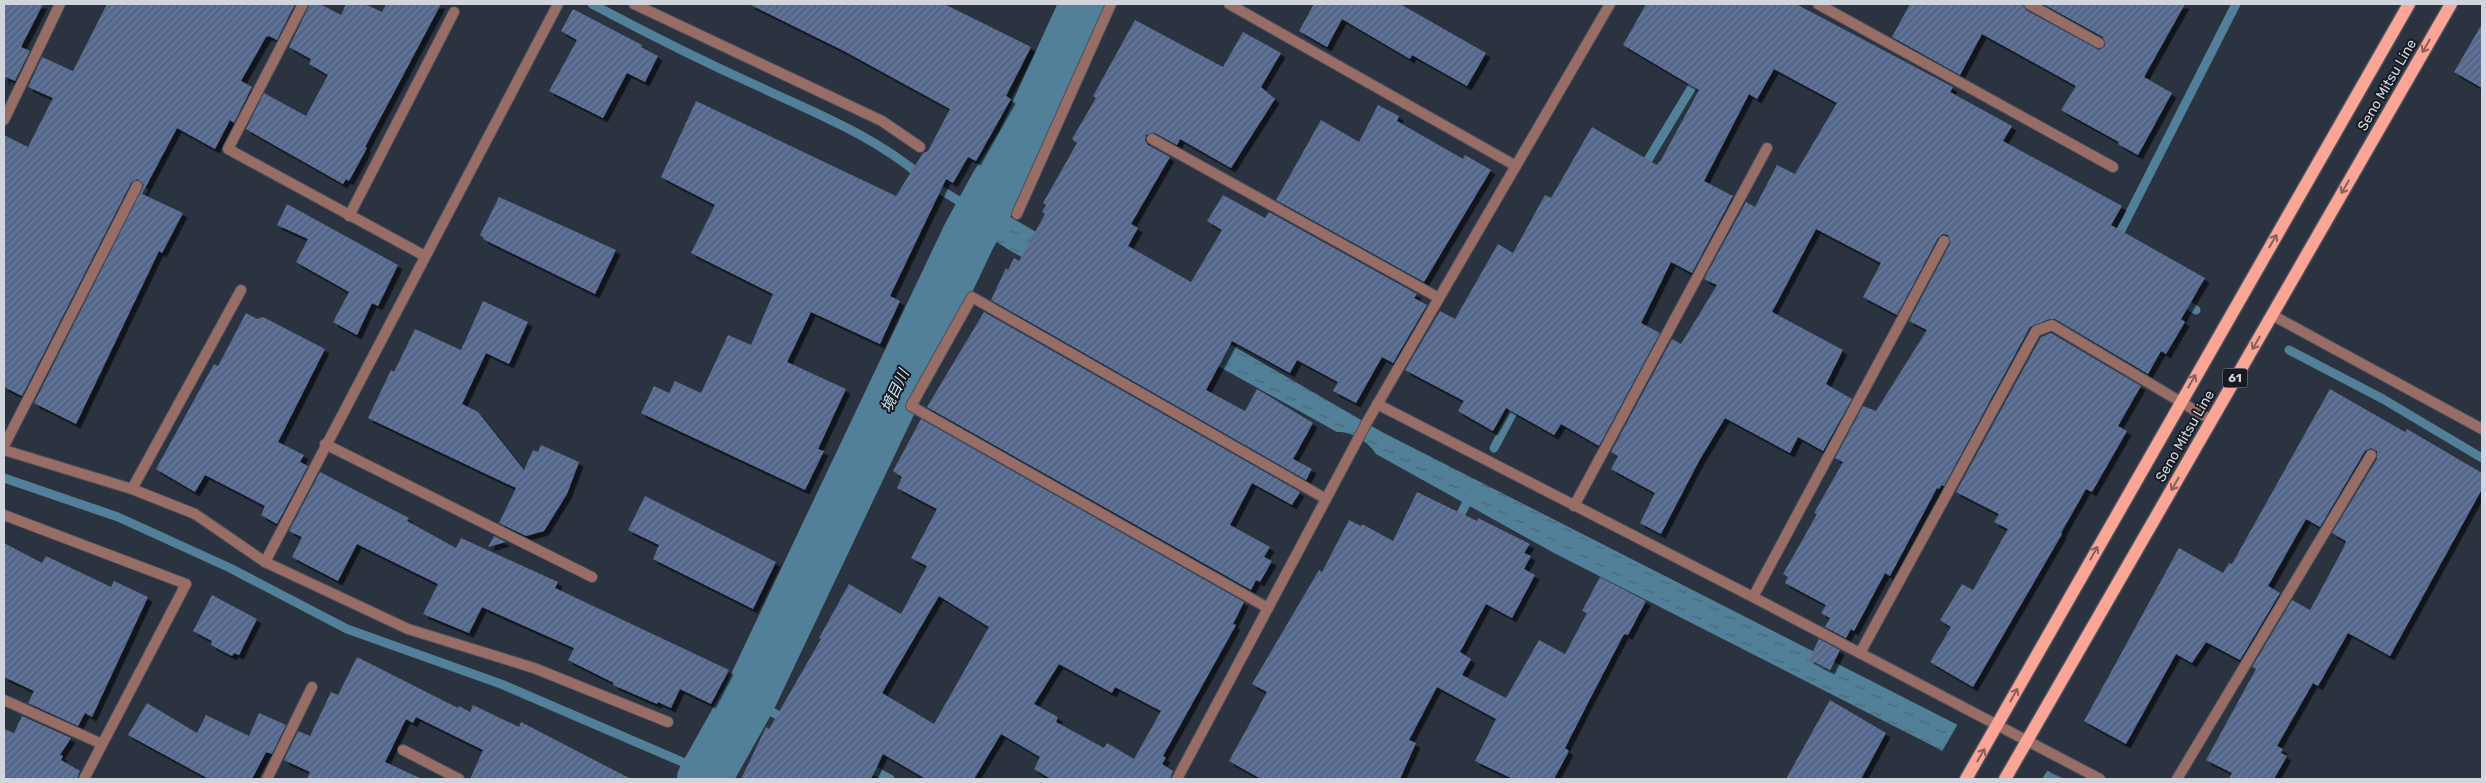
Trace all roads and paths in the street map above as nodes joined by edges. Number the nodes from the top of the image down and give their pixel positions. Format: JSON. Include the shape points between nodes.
{"nodes":[{"id":1,"x":60,"y":4,"type":"edge"},
{"id":2,"x":303,"y":4,"type":"edge"},
{"id":3,"x":558,"y":4,"type":"edge"},
{"id":4,"x":634,"y":4,"type":"edge"},
{"id":5,"x":1110,"y":4,"type":"edge"},
{"id":6,"x":1229,"y":4,"type":"edge"},
{"id":7,"x":1610,"y":4,"type":"edge"},
{"id":8,"x":1818,"y":4,"type":"edge"},
{"id":9,"x":2029,"y":4,"type":"edge"},
{"id":10,"x":2409,"y":4,"type":"edge"},
{"id":11,"x":2451,"y":4,"type":"edge"},
{"id":12,"x":454,"y":12,"type":"dead end"},
{"id":13,"x":2099,"y":43,"type":"dead end"},
{"id":14,"x":4,"y":120,"type":"edge"},
{"id":15,"x":1152,"y":139,"type":"dead end"},
{"id":16,"x":920,"y":148,"type":"dead end"},
{"id":17,"x":1767,"y":148,"type":"dead end"},
{"id":18,"x":1516,"y":166,"type":"junction"},
{"id":19,"x":2113,"y":167,"type":"dead end"},
{"id":20,"x":137,"y":186,"type":"dead end"},
{"id":21,"x":1018,"y":214,"type":"dead end"},
{"id":22,"x":349,"y":216,"type":"junction"},
{"id":23,"x":1944,"y":241,"type":"dead end"},
{"id":24,"x":424,"y":256,"type":"junction"},
{"id":25,"x":241,"y":290,"type":"dead end"},
{"id":26,"x":1439,"y":298,"type":"junction"},
{"id":27,"x":2272,"y":315,"type":"junction"},
{"id":28,"x":2180,"y":401,"type":"junction"},
{"id":29,"x":1377,"y":404,"type":"junction"},
{"id":30,"x":2211,"y":420,"type":"junction"},
{"id":31,"x":2482,"y":429,"type":"edge"},
{"id":32,"x":325,"y":444,"type":"junction"},
{"id":33,"x":4,"y":446,"type":"edge"},
{"id":34,"x":4,"y":450,"type":"edge"},
{"id":35,"x":2371,"y":455,"type":"dead end"},
{"id":36,"x":132,"y":489,"type":"junction"},
{"id":37,"x":1326,"y":499,"type":"junction"},
{"id":38,"x":1574,"y":506,"type":"junction"},
{"id":39,"x":4,"y":515,"type":"edge"},
{"id":40,"x":265,"y":562,"type":"junction"},
{"id":41,"x":592,"y":577,"type":"dead end"},
{"id":42,"x":1753,"y":597,"type":"junction"},
{"id":43,"x":1268,"y":608,"type":"junction"},
{"id":44,"x":1860,"y":654,"type":"junction"},
{"id":45,"x":312,"y":687,"type":"dead end"},
{"id":46,"x":4,"y":700,"type":"edge"},
{"id":47,"x":668,"y":722,"type":"dead end"},
{"id":48,"x":1997,"y":725,"type":"junction"},
{"id":49,"x":102,"y":744,"type":"junction"},
{"id":50,"x":2024,"y":747,"type":"junction"},
{"id":51,"x":403,"y":750,"type":"dead end"},
{"id":52,"x":1968,"y":776,"type":"edge"},
{"id":53,"x":453,"y":778,"type":"edge"},
{"id":54,"x":84,"y":779,"type":"edge"},
{"id":55,"x":267,"y":779,"type":"edge"},
{"id":56,"x":1177,"y":779,"type":"edge"},
{"id":57,"x":2005,"y":779,"type":"edge"},
{"id":58,"x":2100,"y":779,"type":"edge"},
{"id":59,"x":2177,"y":779,"type":"edge"}],
"edges":[{"from":1,"to":14,"type":"street"},
{"from":2,"to":22,"type":"street","via":[[228,149]]},
{"from":3,"to":24,"type":"street"},
{"from":4,"to":16,"type":"street","via":[[882,122]]},
{"from":5,"to":21,"type":"street"},
{"from":6,"to":18,"type":"street"},
{"from":7,"to":18,"type":"street"},
{"from":8,"to":19,"type":"street"},
{"from":9,"to":13,"type":"street"},
{"from":28,"to":10,"type":"main road","name":"Seno Mitsu Line","number":"61","one_way":true},
{"from":11,"to":27,"type":"main road","name":"Seno Mitsu Line","number":"61","one_way":true},
{"from":12,"to":22,"type":"street"},
{"from":15,"to":26,"type":"street"},
{"from":17,"to":38,"type":"street"},
{"from":18,"to":26,"type":"street"},
{"from":20,"to":33,"type":"street"},
{"from":22,"to":24,"type":"street"},
{"from":23,"to":42,"type":"street"},
{"from":24,"to":32,"type":"street"},
{"from":25,"to":36,"type":"street"},
{"from":26,"to":29,"type":"street"},
{"from":27,"to":30,"type":"main road","name":"Seno Mitsu Line","number":"61","one_way":true},
{"from":27,"to":31,"type":"street"},
{"from":28,"to":30,"type":"street"},
{"from":28,"to":44,"type":"street","via":[[2052,325],[2036,331]]},
{"from":48,"to":28,"type":"main road","name":"Seno Mitsu Line","number":"61","one_way":true},
{"from":29,"to":37,"type":"street"},
{"from":29,"to":38,"type":"street"},
{"from":30,"to":50,"type":"main road","name":"Seno Mitsu Line","number":"61","one_way":true},
{"from":32,"to":40,"type":"street"},
{"from":32,"to":41,"type":"street"},
{"from":34,"to":36,"type":"street"},
{"from":35,"to":59,"type":"street"},
{"from":36,"to":40,"type":"street","via":[[195,514]]},
{"from":37,"to":43,"type":"street"},
{"from":37,"to":43,"type":"street","via":[[972,297],[911,406]]},
{"from":38,"to":42,"type":"street"},
{"from":39,"to":49,"type":"street","via":[[186,584]]},
{"from":40,"to":47,"type":"street","via":[[408,630],[534,668]]},
{"from":42,"to":44,"type":"street"},
{"from":43,"to":56,"type":"street"},
{"from":44,"to":48,"type":"street"},
{"from":45,"to":55,"type":"street"},
{"from":46,"to":49,"type":"street"},
{"from":48,"to":50,"type":"street"},
{"from":52,"to":48,"type":"main road","name":"Seno Mitsu Line","number":"61","one_way":true},
{"from":49,"to":54,"type":"street"},
{"from":50,"to":57,"type":"main road","name":"Seno Mitsu Line","number":"61"},
{"from":50,"to":58,"type":"street"},
{"from":51,"to":53,"type":"street"}]}
